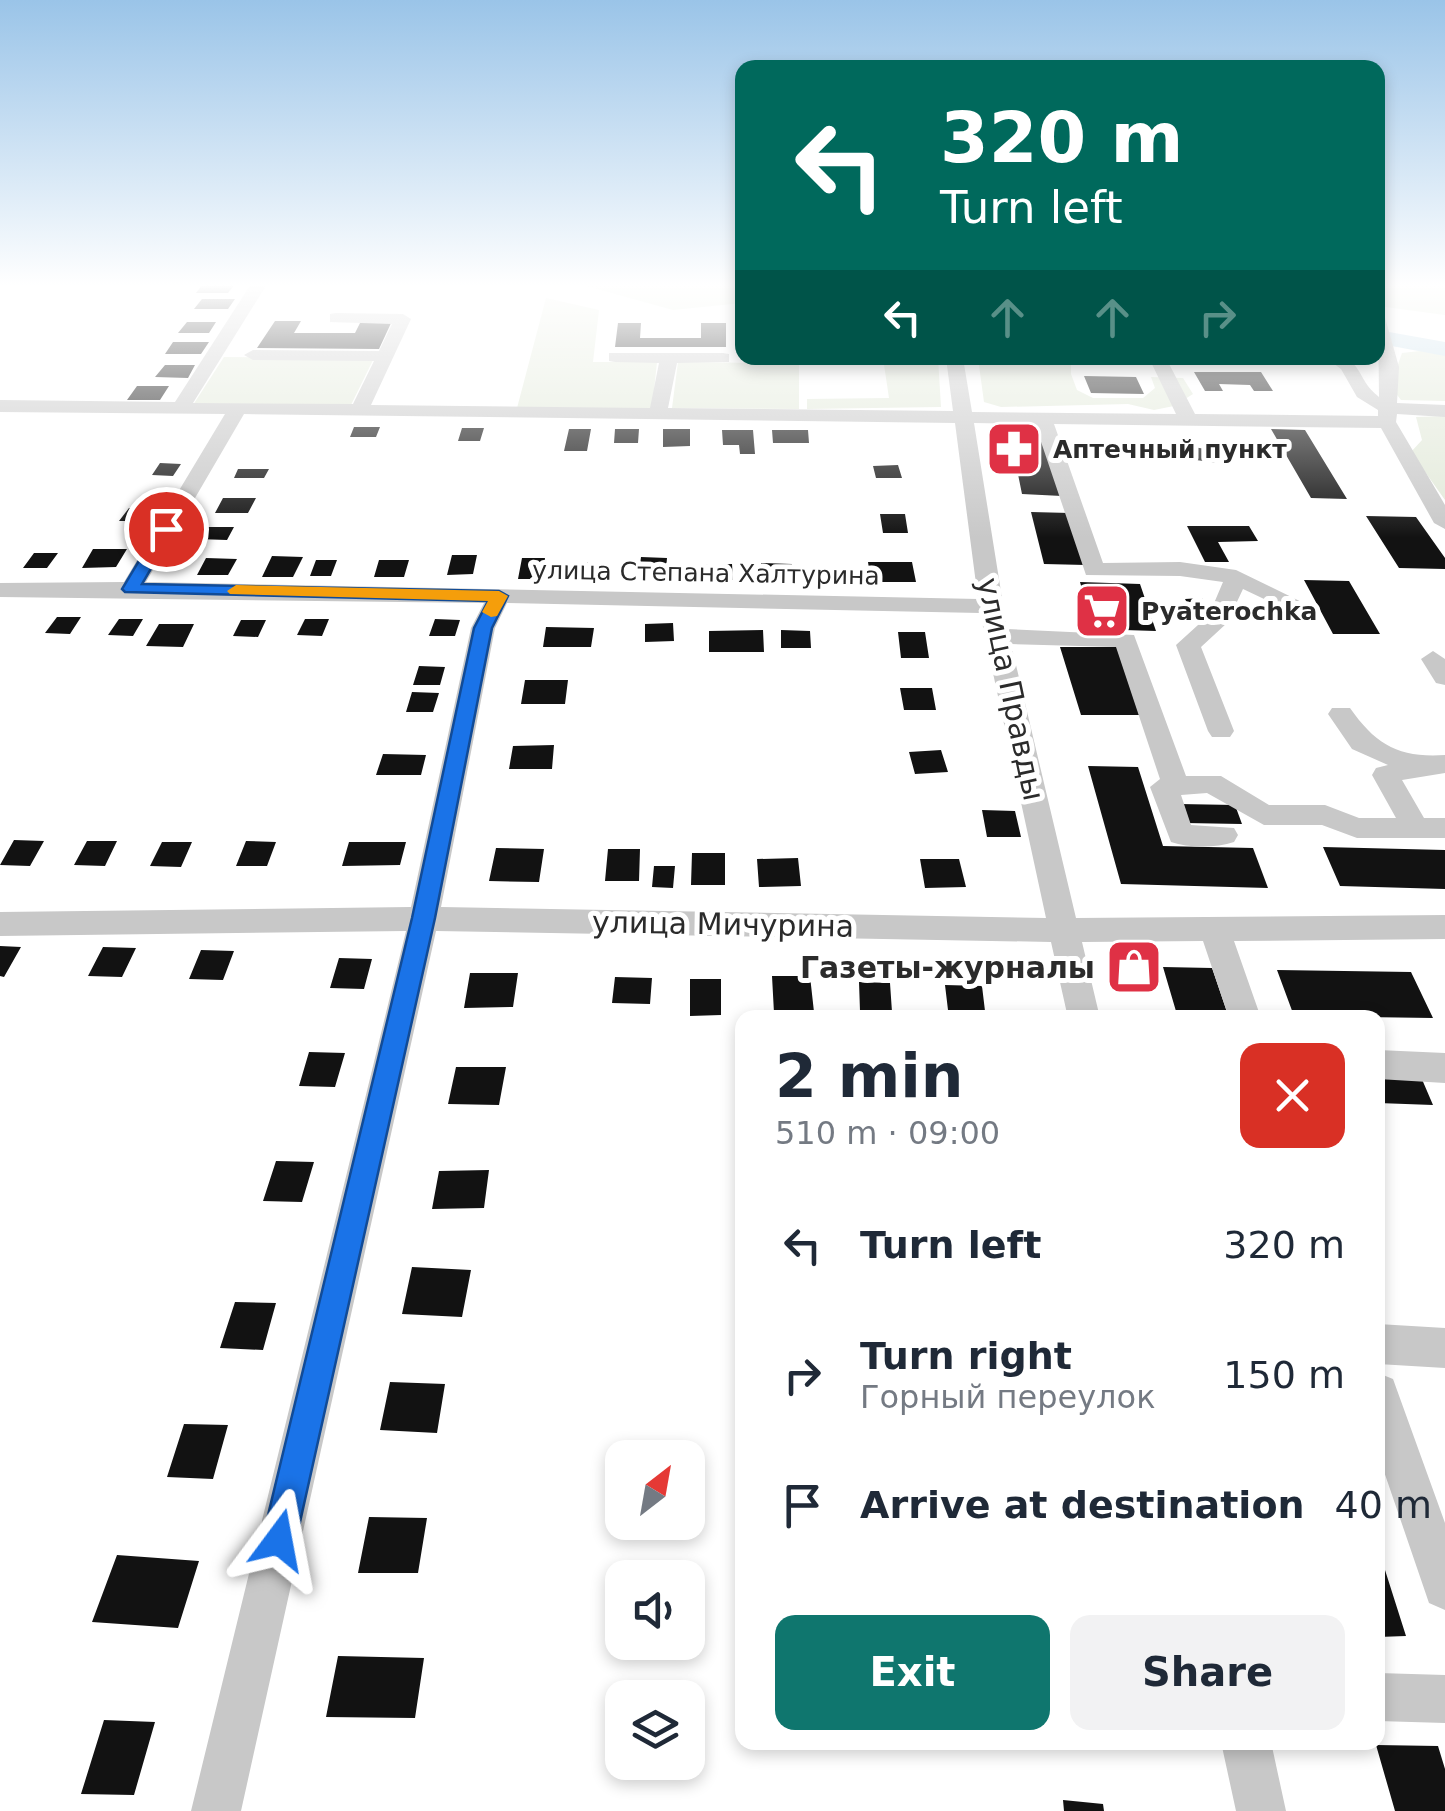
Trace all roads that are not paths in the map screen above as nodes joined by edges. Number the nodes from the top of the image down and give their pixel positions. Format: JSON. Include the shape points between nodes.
{"nodes":[{"id":1,"x":206,"y":369,"type":"edge"},
{"id":2,"x":379,"y":369,"type":"edge"},
{"id":3,"x":667,"y":369,"type":"edge"},
{"id":4,"x":956,"y":369,"type":"edge"},
{"id":5,"x":1163,"y":369,"type":"edge"},
{"id":6,"x":1335,"y":369,"type":"edge"},
{"id":7,"x":1350,"y":369,"type":"edge"},
{"id":8,"x":1390,"y":369,"type":"edge"},
{"id":9,"x":1115,"y":396,"type":"dead end"},
{"id":10,"x":1334,"y":404,"type":"junction"},
{"id":11,"x":0,"y":406,"type":"edge"},
{"id":12,"x":180,"y":409,"type":"junction"},
{"id":13,"x":237,"y":410,"type":"junction"},
{"id":14,"x":1445,"y":410,"type":"edge"},
{"id":15,"x":359,"y":411,"type":"junction"},
{"id":16,"x":658,"y":414,"type":"junction"},
{"id":17,"x":960,"y":414,"type":"junction"},
{"id":18,"x":1387,"y":416,"type":"junction"},
{"id":19,"x":1043,"y":418,"type":"junction"},
{"id":20,"x":1128,"y":420,"type":"junction"},
{"id":21,"x":1189,"y":421,"type":"junction"},
{"id":22,"x":1445,"y":524,"type":"edge"},
{"id":23,"x":1236,"y":576,"type":"junction"},
{"id":24,"x":131,"y":589,"type":"junction"},
{"id":25,"x":0,"y":590,"type":"edge"},
{"id":26,"x":499,"y":596,"type":"junction"},
{"id":27,"x":990,"y":606,"type":"junction"},
{"id":28,"x":1308,"y":611,"type":"dead end"},
{"id":29,"x":998,"y":636,"type":"junction"},
{"id":30,"x":1342,"y":714,"type":"dead end"},
{"id":31,"x":1221,"y":731,"type":"dead end"},
{"id":32,"x":1445,"y":764,"type":"edge"},
{"id":33,"x":1415,"y":766,"type":"junction"},
{"id":34,"x":1176,"y":786,"type":"junction"},
{"id":35,"x":1416,"y":828,"type":"junction"},
{"id":36,"x":1445,"y":828,"type":"edge"},
{"id":37,"x":1224,"y":836,"type":"dead end"},
{"id":38,"x":424,"y":918,"type":"junction"},
{"id":39,"x":0,"y":924,"type":"edge"},
{"id":40,"x":1213,"y":926,"type":"junction"},
{"id":41,"x":1445,"y":927,"type":"edge"},
{"id":42,"x":1063,"y":930,"type":"junction"},
{"id":43,"x":1082,"y":1010,"type":"edge"},
{"id":44,"x":1243,"y":1010,"type":"edge"},
{"id":45,"x":1385,"y":1065,"type":"edge"},
{"id":46,"x":1445,"y":1068,"type":"edge"},
{"id":47,"x":1385,"y":1344,"type":"edge"},
{"id":48,"x":1445,"y":1348,"type":"edge"},
{"id":49,"x":1385,"y":1414,"type":"edge"},
{"id":50,"x":1445,"y":1587,"type":"edge"},
{"id":51,"x":1385,"y":1696,"type":"edge"},
{"id":52,"x":1445,"y":1699,"type":"edge"},
{"id":53,"x":1248,"y":1750,"type":"edge"},
{"id":54,"x":216,"y":1811,"type":"edge"},
{"id":55,"x":1261,"y":1811,"type":"edge"}],
"edges":[{"from":1,"to":12,"type":"street"},
{"from":2,"to":15,"type":"street"},
{"from":3,"to":16,"type":"street"},
{"from":4,"to":17,"type":"street","name":"улица Правды"},
{"from":5,"to":21,"type":"street"},
{"from":6,"to":10,"type":"street"},
{"from":7,"to":18,"type":"street","via":[[1355,386]]},
{"from":8,"to":18,"type":"street"},
{"from":9,"to":20,"type":"street"},
{"from":10,"to":18,"type":"street"},
{"from":10,"to":21,"type":"street"},
{"from":11,"to":12,"type":"street"},
{"from":12,"to":13,"type":"street"},
{"from":13,"to":15,"type":"street"},
{"from":13,"to":24,"type":"street"},
{"from":14,"to":18,"type":"street"},
{"from":15,"to":16,"type":"street"},
{"from":16,"to":17,"type":"street"},
{"from":17,"to":19,"type":"street"},
{"from":17,"to":27,"type":"street","name":"улица Правды"},
{"from":18,"to":22,"type":"street"},
{"from":19,"to":20,"type":"street"},
{"from":19,"to":23,"type":"street","via":[[1094,570]]},
{"from":20,"to":21,"type":"street"},
{"from":23,"to":28,"type":"street"},
{"from":23,"to":31,"type":"street","via":[[1219,618],[1188,645]]},
{"from":24,"to":25,"type":"street","name":"улица Степана Халтурина"},
{"from":24,"to":26,"type":"street","name":"улица Степана Халтурина"},
{"from":26,"to":27,"type":"street","name":"улица Степана Халтурина"},
{"from":26,"to":38,"type":"street","via":[[483,628]]},
{"from":27,"to":29,"type":"street","name":"улица Правды"},
{"from":29,"to":34,"type":"street","via":[[1126,640]]},
{"from":29,"to":42,"type":"street","name":"улица Правды"},
{"from":30,"to":33,"type":"street","via":[[1361,744]]},
{"from":32,"to":33,"type":"street"},
{"from":33,"to":35,"type":"street","via":[[1386,775]]},
{"from":34,"to":35,"type":"street","via":[[1211,783],[1264,815],[1325,814],[1357,828]]},
{"from":34,"to":37,"type":"street","via":[[1164,787],[1180,835]]},
{"from":35,"to":36,"type":"street"},
{"from":38,"to":39,"type":"street","name":"улица Мичурина"},
{"from":38,"to":42,"type":"street","name":"улица Мичурина"},
{"from":38,"to":54,"type":"street"},
{"from":40,"to":41,"type":"street","name":"улица Мичурина"},
{"from":40,"to":42,"type":"street","name":"улица Мичурина"},
{"from":40,"to":44,"type":"street"},
{"from":42,"to":43,"type":"street","name":"улица Правды"},
{"from":45,"to":46,"type":"street"},
{"from":47,"to":48,"type":"street"},
{"from":49,"to":50,"type":"street"},
{"from":51,"to":52,"type":"street"},
{"from":53,"to":55,"type":"street"}]}
